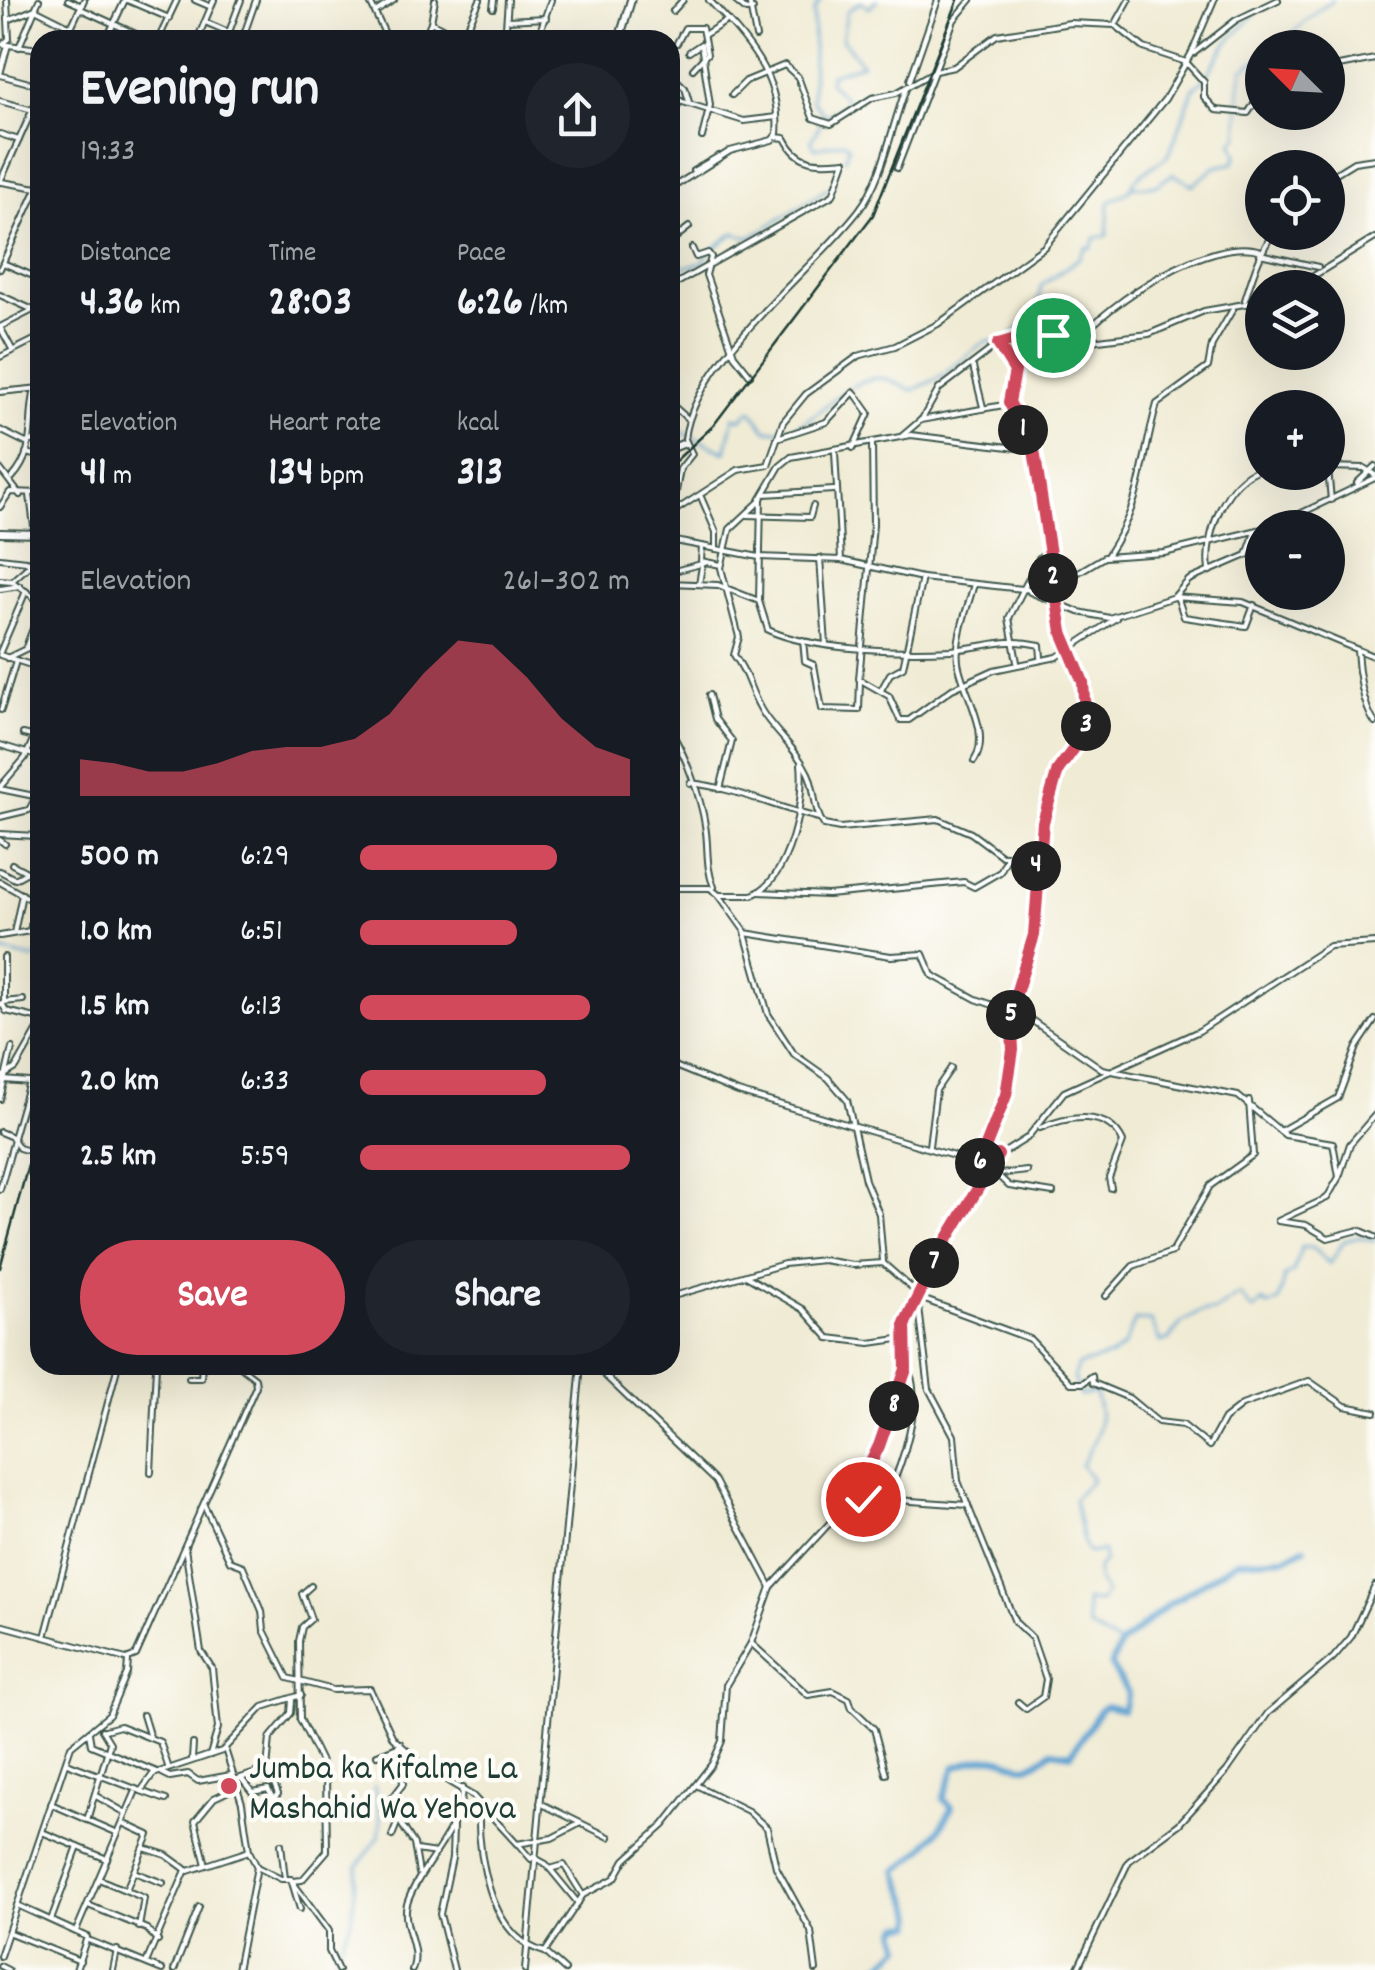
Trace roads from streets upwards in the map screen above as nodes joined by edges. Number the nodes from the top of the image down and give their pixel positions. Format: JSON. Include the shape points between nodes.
{"nodes":[{"id":1,"x":8,"y":0,"type":"edge"},
{"id":2,"x":39,"y":0,"type":"edge"},
{"id":3,"x":68,"y":0,"type":"edge"},
{"id":4,"x":124,"y":0,"type":"edge"},
{"id":5,"x":177,"y":0,"type":"edge"},
{"id":6,"x":195,"y":0,"type":"edge"},
{"id":7,"x":214,"y":0,"type":"edge"},
{"id":8,"x":241,"y":0,"type":"edge"},
{"id":9,"x":256,"y":0,"type":"edge"},
{"id":10,"x":368,"y":0,"type":"edge"},
{"id":11,"x":394,"y":0,"type":"edge"},
{"id":12,"x":435,"y":0,"type":"edge"},
{"id":13,"x":480,"y":0,"type":"edge"},
{"id":14,"x":494,"y":0,"type":"edge"},
{"id":15,"x":508,"y":0,"type":"edge"},
{"id":16,"x":552,"y":0,"type":"edge"},
{"id":17,"x":630,"y":0,"type":"edge"},
{"id":18,"x":672,"y":0,"type":"edge"},
{"id":19,"x":710,"y":0,"type":"edge"},
{"id":20,"x":734,"y":0,"type":"edge"},
{"id":21,"x":749,"y":0,"type":"edge"},
{"id":22,"x":938,"y":0,"type":"edge"},
{"id":23,"x":971,"y":0,"type":"edge"},
{"id":24,"x":1129,"y":0,"type":"edge"},
{"id":25,"x":1214,"y":0,"type":"edge"},
{"id":26,"x":1278,"y":0,"type":"edge"},
{"id":27,"x":681,"y":2,"type":"edge"},
{"id":28,"x":82,"y":5,"type":"edge"},
{"id":29,"x":211,"y":7,"type":"junction"},
{"id":30,"x":494,"y":8,"type":"dead end"},
{"id":31,"x":35,"y":9,"type":"junction"},
{"id":32,"x":753,"y":9,"type":"junction"},
{"id":33,"x":377,"y":11,"type":"junction"},
{"id":34,"x":672,"y":12,"type":"dead end"},
{"id":35,"x":169,"y":18,"type":"junction"},
{"id":36,"x":546,"y":18,"type":"junction"},
{"id":37,"x":8,"y":20,"type":"junction"},
{"id":38,"x":507,"y":20,"type":"junction"},
{"id":39,"x":728,"y":20,"type":"junction"},
{"id":40,"x":205,"y":22,"type":"junction"},
{"id":41,"x":431,"y":22,"type":"junction"},
{"id":42,"x":113,"y":24,"type":"junction"},
{"id":43,"x":1115,"y":25,"type":"junction"},
{"id":44,"x":71,"y":27,"type":"junction"},
{"id":45,"x":70,"y":30,"type":"edge"},
{"id":46,"x":110,"y":30,"type":"edge"},
{"id":47,"x":126,"y":30,"type":"edge"},
{"id":48,"x":163,"y":30,"type":"edge"},
{"id":49,"x":201,"y":30,"type":"edge"},
{"id":50,"x":223,"y":30,"type":"edge"},
{"id":51,"x":229,"y":30,"type":"edge"},
{"id":52,"x":245,"y":30,"type":"edge"},
{"id":53,"x":384,"y":30,"type":"edge"},
{"id":54,"x":427,"y":30,"type":"edge"},
{"id":55,"x":445,"y":30,"type":"edge"},
{"id":56,"x":467,"y":30,"type":"edge"},
{"id":57,"x":506,"y":30,"type":"edge"},
{"id":58,"x":541,"y":30,"type":"edge"},
{"id":59,"x":622,"y":30,"type":"edge"},
{"id":60,"x":680,"y":35,"type":"edge"},
{"id":61,"x":704,"y":35,"type":"junction"},
{"id":62,"x":756,"y":37,"type":"dead end"},
{"id":63,"x":4,"y":44,"type":"edge"},
{"id":64,"x":19,"y":47,"type":"junction"},
{"id":65,"x":30,"y":48,"type":"edge"},
{"id":66,"x":689,"y":52,"type":"dead end"},
{"id":67,"x":1192,"y":54,"type":"junction"},
{"id":68,"x":704,"y":58,"type":"junction"},
{"id":69,"x":1375,"y":59,"type":"edge"},
{"id":70,"x":1186,"y":62,"type":"junction"},
{"id":71,"x":1345,"y":65,"type":"edge"},
{"id":72,"x":693,"y":69,"type":"dead end"},
{"id":73,"x":765,"y":71,"type":"junction"},
{"id":74,"x":933,"y":72,"type":"junction"},
{"id":75,"x":0,"y":74,"type":"edge"},
{"id":76,"x":30,"y":83,"type":"edge"},
{"id":77,"x":680,"y":83,"type":"edge"},
{"id":78,"x":907,"y":86,"type":"junction"},
{"id":79,"x":732,"y":94,"type":"dead end"},
{"id":80,"x":680,"y":100,"type":"edge"},
{"id":81,"x":0,"y":101,"type":"edge"},
{"id":82,"x":689,"y":103,"type":"junction"},
{"id":83,"x":30,"y":109,"type":"edge"},
{"id":84,"x":710,"y":110,"type":"junction"},
{"id":85,"x":1245,"y":111,"type":"edge"},
{"id":86,"x":777,"y":117,"type":"junction"},
{"id":87,"x":30,"y":122,"type":"edge"},
{"id":88,"x":0,"y":134,"type":"edge"},
{"id":89,"x":702,"y":136,"type":"dead end"},
{"id":90,"x":775,"y":138,"type":"junction"},
{"id":91,"x":19,"y":140,"type":"junction"},
{"id":92,"x":1375,"y":159,"type":"edge"},
{"id":93,"x":897,"y":168,"type":"dead end"},
{"id":94,"x":1345,"y":168,"type":"edge"},
{"id":95,"x":680,"y":181,"type":"edge"},
{"id":96,"x":0,"y":182,"type":"edge"},
{"id":97,"x":30,"y":185,"type":"edge"},
{"id":98,"x":30,"y":205,"type":"edge"},
{"id":99,"x":689,"y":227,"type":"dead end"},
{"id":100,"x":680,"y":234,"type":"edge"},
{"id":101,"x":1375,"y":238,"type":"edge"},
{"id":102,"x":692,"y":248,"type":"dead end"},
{"id":103,"x":1262,"y":250,"type":"edge"},
{"id":104,"x":1260,"y":253,"type":"junction"},
{"id":105,"x":1,"y":266,"type":"edge"},
{"id":106,"x":708,"y":268,"type":"junction"},
{"id":107,"x":1321,"y":268,"type":"junction"},
{"id":108,"x":1318,"y":270,"type":"edge"},
{"id":109,"x":30,"y":275,"type":"edge"},
{"id":110,"x":680,"y":282,"type":"edge"},
{"id":111,"x":0,"y":294,"type":"edge"},
{"id":112,"x":1244,"y":303,"type":"joint"},
{"id":113,"x":1234,"y":307,"type":"junction"},
{"id":114,"x":30,"y":309,"type":"edge"},
{"id":115,"x":30,"y":312,"type":"edge"},
{"id":116,"x":0,"y":327,"type":"edge"},
{"id":117,"x":1079,"y":340,"type":"junction"},
{"id":118,"x":30,"y":342,"type":"edge"},
{"id":119,"x":998,"y":344,"type":"junction"},
{"id":120,"x":12,"y":351,"type":"junction"},
{"id":121,"x":733,"y":351,"type":"junction"},
{"id":122,"x":0,"y":357,"type":"edge"},
{"id":123,"x":973,"y":366,"type":"junction"},
{"id":124,"x":750,"y":375,"type":"dead end"},
{"id":125,"x":30,"y":389,"type":"edge"},
{"id":126,"x":0,"y":392,"type":"edge"},
{"id":127,"x":1009,"y":404,"type":"junction"},
{"id":128,"x":984,"y":407,"type":"junction"},
{"id":129,"x":680,"y":412,"type":"edge"},
{"id":130,"x":688,"y":419,"type":"junction"},
{"id":131,"x":921,"y":420,"type":"junction"},
{"id":132,"x":0,"y":430,"type":"edge"},
{"id":133,"x":778,"y":434,"type":"junction"},
{"id":134,"x":902,"y":436,"type":"junction"},
{"id":135,"x":30,"y":443,"type":"edge"},
{"id":136,"x":685,"y":443,"type":"junction"},
{"id":137,"x":872,"y":444,"type":"junction"},
{"id":138,"x":30,"y":445,"type":"edge"},
{"id":139,"x":680,"y":445,"type":"edge"},
{"id":140,"x":853,"y":448,"type":"junction"},
{"id":141,"x":1034,"y":450,"type":"junction"},
{"id":142,"x":835,"y":452,"type":"junction"},
{"id":143,"x":26,"y":453,"type":"junction"},
{"id":144,"x":30,"y":454,"type":"edge"},
{"id":145,"x":1375,"y":466,"type":"edge"},
{"id":146,"x":0,"y":468,"type":"edge"},
{"id":147,"x":680,"y":469,"type":"edge"},
{"id":148,"x":1345,"y":469,"type":"edge"},
{"id":149,"x":1369,"y":471,"type":"junction"},
{"id":150,"x":1245,"y":477,"type":"edge"},
{"id":151,"x":1375,"y":477,"type":"edge"},
{"id":152,"x":12,"y":478,"type":"junction"},
{"id":153,"x":1354,"y":487,"type":"junction"},
{"id":154,"x":835,"y":490,"type":"junction"},
{"id":155,"x":1330,"y":490,"type":"edge"},
{"id":156,"x":20,"y":495,"type":"junction"},
{"id":157,"x":30,"y":495,"type":"edge"},
{"id":158,"x":763,"y":496,"type":"junction"},
{"id":159,"x":700,"y":497,"type":"junction"},
{"id":160,"x":1331,"y":500,"type":"junction"},
{"id":161,"x":813,"y":506,"type":"dead end"},
{"id":162,"x":0,"y":507,"type":"edge"},
{"id":163,"x":680,"y":509,"type":"edge"},
{"id":164,"x":1309,"y":510,"type":"edge"},
{"id":165,"x":747,"y":515,"type":"junction"},
{"id":166,"x":761,"y":516,"type":"junction"},
{"id":167,"x":0,"y":532,"type":"edge"},
{"id":168,"x":30,"y":534,"type":"edge"},
{"id":169,"x":1245,"y":534,"type":"edge"},
{"id":170,"x":680,"y":542,"type":"edge"},
{"id":171,"x":1206,"y":544,"type":"junction"},
{"id":172,"x":702,"y":546,"type":"junction"},
{"id":173,"x":716,"y":548,"type":"junction"},
{"id":174,"x":1048,"y":550,"type":"junction"},
{"id":175,"x":726,"y":551,"type":"junction"},
{"id":176,"x":1107,"y":556,"type":"junction"},
{"id":177,"x":1245,"y":556,"type":"edge"},
{"id":178,"x":0,"y":558,"type":"edge"},
{"id":179,"x":759,"y":558,"type":"junction"},
{"id":180,"x":820,"y":558,"type":"junction"},
{"id":181,"x":841,"y":560,"type":"junction"},
{"id":182,"x":705,"y":562,"type":"junction"},
{"id":183,"x":30,"y":563,"type":"joint"},
{"id":184,"x":721,"y":566,"type":"junction"},
{"id":185,"x":870,"y":567,"type":"junction"},
{"id":186,"x":680,"y":569,"type":"edge"},
{"id":187,"x":1209,"y":570,"type":"junction"},
{"id":188,"x":922,"y":578,"type":"junction"},
{"id":189,"x":0,"y":580,"type":"edge"},
{"id":190,"x":12,"y":581,"type":"junction"},
{"id":191,"x":680,"y":583,"type":"edge"},
{"id":192,"x":698,"y":584,"type":"junction"},
{"id":193,"x":974,"y":584,"type":"junction"},
{"id":194,"x":1055,"y":586,"type":"junction"},
{"id":195,"x":725,"y":587,"type":"junction"},
{"id":196,"x":0,"y":588,"type":"edge"},
{"id":197,"x":23,"y":588,"type":"junction"},
{"id":198,"x":1027,"y":590,"type":"junction"},
{"id":199,"x":30,"y":594,"type":"edge"},
{"id":200,"x":1176,"y":596,"type":"junction"},
{"id":201,"x":760,"y":601,"type":"junction"},
{"id":202,"x":1058,"y":604,"type":"junction"},
{"id":203,"x":1245,"y":605,"type":"edge"},
{"id":204,"x":1252,"y":610,"type":"edge"},
{"id":205,"x":1263,"y":610,"type":"edge"},
{"id":206,"x":1116,"y":618,"type":"junction"},
{"id":207,"x":0,"y":630,"type":"edge"},
{"id":208,"x":8,"y":630,"type":"junction"},
{"id":209,"x":30,"y":636,"type":"edge"},
{"id":210,"x":1012,"y":639,"type":"junction"},
{"id":211,"x":803,"y":640,"type":"junction"},
{"id":212,"x":826,"y":645,"type":"junction"},
{"id":213,"x":30,"y":646,"type":"edge"},
{"id":214,"x":26,"y":647,"type":"junction"},
{"id":215,"x":861,"y":647,"type":"junction"},
{"id":216,"x":958,"y":649,"type":"junction"},
{"id":217,"x":1068,"y":649,"type":"junction"},
{"id":218,"x":1356,"y":650,"type":"junction"},
{"id":219,"x":907,"y":651,"type":"junction"},
{"id":220,"x":0,"y":654,"type":"edge"},
{"id":221,"x":1375,"y":657,"type":"edge"},
{"id":222,"x":7,"y":658,"type":"junction"},
{"id":223,"x":1040,"y":660,"type":"junction"},
{"id":224,"x":16,"y":661,"type":"junction"},
{"id":225,"x":1017,"y":664,"type":"junction"},
{"id":226,"x":30,"y":666,"type":"edge"},
{"id":227,"x":860,"y":681,"type":"junction"},
{"id":228,"x":965,"y":682,"type":"junction"},
{"id":229,"x":881,"y":690,"type":"junction"},
{"id":230,"x":709,"y":695,"type":"dead end"},
{"id":231,"x":1,"y":710,"type":"edge"},
{"id":232,"x":1375,"y":723,"type":"edge"},
{"id":233,"x":24,"y":734,"type":"dead end"},
{"id":234,"x":30,"y":736,"type":"edge"},
{"id":235,"x":0,"y":745,"type":"edge"},
{"id":236,"x":30,"y":749,"type":"edge"},
{"id":237,"x":680,"y":749,"type":"edge"},
{"id":238,"x":28,"y":753,"type":"junction"},
{"id":239,"x":800,"y":758,"type":"junction"},
{"id":240,"x":974,"y":762,"type":"dead end"},
{"id":241,"x":690,"y":783,"type":"junction"},
{"id":242,"x":0,"y":788,"type":"edge"},
{"id":243,"x":720,"y":789,"type":"junction"},
{"id":244,"x":30,"y":796,"type":"edge"},
{"id":245,"x":30,"y":807,"type":"edge"},
{"id":246,"x":797,"y":813,"type":"junction"},
{"id":247,"x":0,"y":817,"type":"edge"},
{"id":248,"x":819,"y":818,"type":"junction"},
{"id":249,"x":30,"y":837,"type":"edge"},
{"id":250,"x":2,"y":839,"type":"edge"},
{"id":251,"x":1038,"y":855,"type":"junction"},
{"id":252,"x":1008,"y":857,"type":"junction"},
{"id":253,"x":12,"y":864,"type":"dead end"},
{"id":254,"x":30,"y":870,"type":"edge"},
{"id":255,"x":0,"y":871,"type":"edge"},
{"id":256,"x":25,"y":872,"type":"junction"},
{"id":257,"x":15,"y":879,"type":"junction"},
{"id":258,"x":0,"y":882,"type":"edge"},
{"id":259,"x":680,"y":889,"type":"edge"},
{"id":260,"x":758,"y":892,"type":"junction"},
{"id":261,"x":20,"y":893,"type":"junction"},
{"id":262,"x":717,"y":893,"type":"junction"},
{"id":263,"x":30,"y":899,"type":"edge"},
{"id":264,"x":30,"y":929,"type":"edge"},
{"id":265,"x":14,"y":932,"type":"junction"},
{"id":266,"x":746,"y":933,"type":"junction"},
{"id":267,"x":0,"y":936,"type":"edge"},
{"id":268,"x":1375,"y":943,"type":"edge"},
{"id":269,"x":4,"y":958,"type":"dead end"},
{"id":270,"x":22,"y":1000,"type":"dead end"},
{"id":271,"x":2,"y":1003,"type":"edge"},
{"id":272,"x":1011,"y":1010,"type":"junction"},
{"id":273,"x":30,"y":1019,"type":"edge"},
{"id":274,"x":1375,"y":1020,"type":"edge"},
{"id":275,"x":30,"y":1041,"type":"edge"},
{"id":276,"x":12,"y":1048,"type":"dead end"},
{"id":277,"x":680,"y":1068,"type":"edge"},
{"id":278,"x":951,"y":1068,"type":"dead end"},
{"id":279,"x":1112,"y":1072,"type":"junction"},
{"id":280,"x":3,"y":1078,"type":"edge"},
{"id":281,"x":0,"y":1099,"type":"edge"},
{"id":282,"x":1249,"y":1100,"type":"junction"},
{"id":283,"x":1375,"y":1115,"type":"edge"},
{"id":284,"x":854,"y":1127,"type":"junction"},
{"id":285,"x":1036,"y":1129,"type":"junction"},
{"id":286,"x":1279,"y":1131,"type":"junction"},
{"id":287,"x":0,"y":1132,"type":"edge"},
{"id":288,"x":14,"y":1139,"type":"junction"},
{"id":289,"x":929,"y":1146,"type":"junction"},
{"id":290,"x":15,"y":1148,"type":"junction"},
{"id":291,"x":30,"y":1152,"type":"edge"},
{"id":292,"x":998,"y":1155,"type":"junction"},
{"id":293,"x":978,"y":1166,"type":"junction"},
{"id":294,"x":993,"y":1170,"type":"junction"},
{"id":295,"x":1026,"y":1171,"type":"dead end"},
{"id":296,"x":1339,"y":1177,"type":"junction"},
{"id":297,"x":1111,"y":1188,"type":"dead end"},
{"id":298,"x":0,"y":1189,"type":"edge"},
{"id":299,"x":1054,"y":1192,"type":"dead end"},
{"id":300,"x":1375,"y":1237,"type":"edge"},
{"id":301,"x":886,"y":1265,"type":"junction"},
{"id":302,"x":746,"y":1276,"type":"junction"},
{"id":303,"x":680,"y":1295,"type":"edge"},
{"id":304,"x":1106,"y":1296,"type":"dead end"},
{"id":305,"x":920,"y":1300,"type":"junction"},
{"id":306,"x":905,"y":1338,"type":"junction"},
{"id":307,"x":907,"y":1364,"type":"junction"},
{"id":308,"x":115,"y":1375,"type":"edge"},
{"id":309,"x":156,"y":1375,"type":"edge"},
{"id":310,"x":201,"y":1375,"type":"edge"},
{"id":311,"x":251,"y":1375,"type":"edge"},
{"id":312,"x":580,"y":1375,"type":"edge"},
{"id":313,"x":604,"y":1375,"type":"edge"},
{"id":314,"x":188,"y":1378,"type":"dead end"},
{"id":315,"x":1375,"y":1412,"type":"edge"},
{"id":316,"x":151,"y":1472,"type":"dead end"},
{"id":317,"x":854,"y":1497,"type":"junction"},
{"id":318,"x":886,"y":1499,"type":"junction"},
{"id":319,"x":204,"y":1504,"type":"junction"},
{"id":320,"x":970,"y":1506,"type":"junction"},
{"id":321,"x":185,"y":1548,"type":"junction"},
{"id":322,"x":311,"y":1586,"type":"dead end"},
{"id":323,"x":1375,"y":1586,"type":"edge"},
{"id":324,"x":771,"y":1587,"type":"junction"},
{"id":325,"x":0,"y":1625,"type":"edge"},
{"id":326,"x":45,"y":1637,"type":"junction"},
{"id":327,"x":751,"y":1644,"type":"junction"},
{"id":328,"x":128,"y":1660,"type":"junction"},
{"id":329,"x":299,"y":1683,"type":"junction"},
{"id":330,"x":314,"y":1684,"type":"junction"},
{"id":331,"x":300,"y":1695,"type":"junction"},
{"id":332,"x":292,"y":1698,"type":"junction"},
{"id":333,"x":1018,"y":1702,"type":"dead end"},
{"id":334,"x":291,"y":1713,"type":"junction"},
{"id":335,"x":143,"y":1714,"type":"dead end"},
{"id":336,"x":300,"y":1718,"type":"junction"},
{"id":337,"x":100,"y":1727,"type":"junction"},
{"id":338,"x":90,"y":1733,"type":"junction"},
{"id":339,"x":150,"y":1738,"type":"junction"},
{"id":340,"x":194,"y":1744,"type":"dead end"},
{"id":341,"x":400,"y":1744,"type":"junction"},
{"id":342,"x":225,"y":1749,"type":"junction"},
{"id":343,"x":108,"y":1752,"type":"junction"},
{"id":344,"x":376,"y":1755,"type":"dead end"},
{"id":345,"x":210,"y":1756,"type":"junction"},
{"id":346,"x":190,"y":1760,"type":"junction"},
{"id":347,"x":65,"y":1762,"type":"junction"},
{"id":348,"x":168,"y":1766,"type":"junction"},
{"id":349,"x":268,"y":1769,"type":"junction"},
{"id":350,"x":159,"y":1772,"type":"junction"},
{"id":351,"x":189,"y":1774,"type":"junction"},
{"id":352,"x":886,"y":1774,"type":"dead end"},
{"id":353,"x":100,"y":1775,"type":"junction"},
{"id":354,"x":241,"y":1778,"type":"junction"},
{"id":355,"x":233,"y":1781,"type":"junction"},
{"id":356,"x":696,"y":1785,"type":"junction"},
{"id":357,"x":461,"y":1787,"type":"junction"},
{"id":358,"x":138,"y":1791,"type":"junction"},
{"id":359,"x":95,"y":1795,"type":"junction"},
{"id":360,"x":166,"y":1800,"type":"dead end"},
{"id":361,"x":479,"y":1803,"type":"junction"},
{"id":362,"x":540,"y":1803,"type":"junction"},
{"id":363,"x":51,"y":1804,"type":"junction"},
{"id":364,"x":126,"y":1813,"type":"junction"},
{"id":365,"x":87,"y":1820,"type":"junction"},
{"id":366,"x":398,"y":1821,"type":"junction"},
{"id":367,"x":452,"y":1821,"type":"junction"},
{"id":368,"x":124,"y":1823,"type":"junction"},
{"id":369,"x":579,"y":1824,"type":"junction"},
{"id":370,"x":42,"y":1832,"type":"junction"},
{"id":371,"x":118,"y":1833,"type":"junction"},
{"id":372,"x":392,"y":1836,"type":"dead end"},
{"id":373,"x":609,"y":1837,"type":"dead end"},
{"id":374,"x":535,"y":1842,"type":"junction"},
{"id":375,"x":281,"y":1844,"type":"dead end"},
{"id":376,"x":518,"y":1844,"type":"junction"},
{"id":377,"x":78,"y":1847,"type":"junction"},
{"id":378,"x":144,"y":1848,"type":"junction"},
{"id":379,"x":416,"y":1850,"type":"junction"},
{"id":380,"x":249,"y":1851,"type":"junction"},
{"id":381,"x":438,"y":1853,"type":"junction"},
{"id":382,"x":108,"y":1860,"type":"junction"},
{"id":383,"x":532,"y":1860,"type":"junction"},
{"id":384,"x":206,"y":1865,"type":"junction"},
{"id":385,"x":257,"y":1866,"type":"junction"},
{"id":386,"x":550,"y":1869,"type":"junction"},
{"id":387,"x":186,"y":1870,"type":"junction"},
{"id":388,"x":134,"y":1872,"type":"junction"},
{"id":389,"x":419,"y":1873,"type":"junction"},
{"id":390,"x":99,"y":1879,"type":"junction"},
{"id":391,"x":285,"y":1879,"type":"junction"},
{"id":392,"x":163,"y":1882,"type":"dead end"},
{"id":393,"x":294,"y":1883,"type":"junction"},
{"id":394,"x":126,"y":1890,"type":"junction"},
{"id":395,"x":583,"y":1895,"type":"junction"},
{"id":396,"x":578,"y":1902,"type":"junction"},
{"id":397,"x":17,"y":1905,"type":"junction"},
{"id":398,"x":88,"y":1905,"type":"junction"},
{"id":399,"x":199,"y":1907,"type":"dead end"},
{"id":400,"x":300,"y":1909,"type":"dead end"},
{"id":401,"x":51,"y":1920,"type":"junction"},
{"id":402,"x":139,"y":1927,"type":"junction"},
{"id":403,"x":76,"y":1931,"type":"junction"},
{"id":404,"x":8,"y":1932,"type":"junction"},
{"id":405,"x":88,"y":1940,"type":"junction"},
{"id":406,"x":158,"y":1941,"type":"junction"},
{"id":407,"x":528,"y":1943,"type":"junction"},
{"id":408,"x":117,"y":1950,"type":"junction"},
{"id":409,"x":544,"y":1952,"type":"junction"},
{"id":410,"x":0,"y":1956,"type":"edge"},
{"id":411,"x":80,"y":1960,"type":"junction"},
{"id":412,"x":146,"y":1963,"type":"junction"},
{"id":413,"x":0,"y":1966,"type":"edge"},
{"id":414,"x":8,"y":1970,"type":"edge"},
{"id":415,"x":76,"y":1970,"type":"edge"},
{"id":416,"x":113,"y":1970,"type":"edge"},
{"id":417,"x":162,"y":1970,"type":"edge"},
{"id":418,"x":174,"y":1970,"type":"edge"},
{"id":419,"x":238,"y":1970,"type":"edge"},
{"id":420,"x":338,"y":1970,"type":"edge"},
{"id":421,"x":412,"y":1970,"type":"edge"},
{"id":422,"x":452,"y":1970,"type":"edge"},
{"id":423,"x":526,"y":1970,"type":"edge"},
{"id":424,"x":565,"y":1970,"type":"edge"},
{"id":425,"x":816,"y":1970,"type":"edge"},
{"id":426,"x":1077,"y":1970,"type":"edge"}],
"edges":[{"from":1,"to":37,"type":"street"},
{"from":2,"to":31,"type":"street"},
{"from":3,"to":28,"type":"street"},
{"from":4,"to":35,"type":"street"},
{"from":4,"to":42,"type":"street"},
{"from":5,"to":35,"type":"street"},
{"from":6,"to":29,"type":"street"},
{"from":7,"to":29,"type":"street"},
{"from":8,"to":51,"type":"street"},
{"from":9,"to":52,"type":"street"},
{"from":10,"to":33,"type":"street"},
{"from":11,"to":33,"type":"street"},
{"from":12,"to":41,"type":"street"},
{"from":13,"to":56,"type":"street"},
{"from":14,"to":30,"type":"street"},
{"from":15,"to":38,"type":"street"},
{"from":16,"to":36,"type":"street"},
{"from":17,"to":59,"type":"street"},
{"from":18,"to":27,"type":"street"},
{"from":19,"to":39,"type":"street"},
{"from":20,"to":32,"type":"street"},
{"from":21,"to":32,"type":"street"},
{"from":22,"to":78,"type":"street"},
{"from":23,"to":74,"type":"street","via":[[954,20]]},
{"from":24,"to":43,"type":"street"},
{"from":25,"to":67,"type":"street"},
{"from":26,"to":67,"type":"street"},
{"from":27,"to":34,"type":"street"},
{"from":28,"to":42,"type":"street"},
{"from":28,"to":44,"type":"street"},
{"from":29,"to":40,"type":"street"},
{"from":31,"to":37,"type":"street"},
{"from":31,"to":44,"type":"street"},
{"from":31,"to":64,"type":"street"},
{"from":32,"to":62,"type":"street"},
{"from":33,"to":53,"type":"street"},
{"from":35,"to":48,"type":"street"},
{"from":36,"to":38,"type":"street"},
{"from":36,"to":58,"type":"street"},
{"from":37,"to":63,"type":"street"},
{"from":38,"to":57,"type":"street"},
{"from":39,"to":61,"type":"street"},
{"from":39,"to":73,"type":"street"},
{"from":40,"to":49,"type":"street"},
{"from":40,"to":50,"type":"street"},
{"from":41,"to":54,"type":"street"},
{"from":41,"to":55,"type":"street"},
{"from":42,"to":46,"type":"street"},
{"from":42,"to":47,"type":"street"},
{"from":43,"to":70,"type":"street","via":[[1144,48]]},
{"from":43,"to":74,"type":"street","via":[[1070,23],[998,35],[952,68]]},
{"from":44,"to":45,"type":"street"},
{"from":60,"to":61,"type":"street","via":[[691,25],[702,27]]},
{"from":61,"to":68,"type":"street"},
{"from":63,"to":64,"type":"street"},
{"from":63,"to":75,"type":"street"},
{"from":64,"to":65,"type":"street"},
{"from":66,"to":68,"type":"street","via":[[700,44]]},
{"from":67,"to":70,"type":"street"},
{"from":68,"to":72,"type":"street"},
{"from":68,"to":84,"type":"street"},
{"from":69,"to":71,"type":"street"},
{"from":70,"to":85,"type":"street","via":[[1216,110]]},
{"from":70,"to":133,"type":"street","via":[[1165,99],[1044,247],[924,332],[855,358],[804,396]]},
{"from":73,"to":78,"type":"street","via":[[791,68],[811,114],[823,122],[842,120],[872,98]]},
{"from":73,"to":79,"type":"street"},
{"from":73,"to":86,"type":"street"},
{"from":74,"to":78,"type":"street"},
{"from":74,"to":93,"type":"street"},
{"from":75,"to":76,"type":"street"},
{"from":77,"to":82,"type":"street"},
{"from":78,"to":121,"type":"street","via":[[859,210]]},
{"from":80,"to":82,"type":"street"},
{"from":81,"to":83,"type":"street"},
{"from":82,"to":84,"type":"street"},
{"from":84,"to":86,"type":"street","via":[[744,121]]},
{"from":84,"to":89,"type":"street"},
{"from":86,"to":90,"type":"street"},
{"from":87,"to":91,"type":"street"},
{"from":88,"to":91,"type":"street"},
{"from":90,"to":95,"type":"street","via":[[723,156]]},
{"from":90,"to":106,"type":"street","via":[[786,138],[813,163],[844,160],[841,181],[830,198]]},
{"from":91,"to":96,"type":"street"},
{"from":92,"to":94,"type":"street"},
{"from":96,"to":97,"type":"street"},
{"from":98,"to":105,"type":"street"},
{"from":99,"to":100,"type":"street"},
{"from":101,"to":107,"type":"street"},
{"from":102,"to":106,"type":"street","via":[[696,257],[710,256]]},
{"from":103,"to":104,"type":"street"},
{"from":104,"to":107,"type":"street"},
{"from":104,"to":112,"type":"street"},
{"from":104,"to":117,"type":"street","via":[[1234,248],[1162,272],[1101,314]]},
{"from":105,"to":109,"type":"street"},
{"from":106,"to":110,"type":"street"},
{"from":106,"to":121,"type":"street"},
{"from":107,"to":108,"type":"street"},
{"from":111,"to":114,"type":"street"},
{"from":112,"to":113,"type":"street"},
{"from":113,"to":117,"type":"street","via":[[1204,310],[1150,334]]},
{"from":113,"to":176,"type":"street","via":[[1212,345],[1208,367],[1157,404],[1143,483]]},
{"from":115,"to":116,"type":"street"},
{"from":116,"to":120,"type":"street"},
{"from":117,"to":119,"type":"street","via":[[1040,332]]},
{"from":118,"to":120,"type":"street"},
{"from":119,"to":123,"type":"street"},
{"from":119,"to":127,"type":"street","via":[[1015,371]]},
{"from":120,"to":122,"type":"street"},
{"from":121,"to":124,"type":"street"},
{"from":121,"to":130,"type":"street"},
{"from":123,"to":128,"type":"street"},
{"from":123,"to":131,"type":"street","via":[[939,390]]},
{"from":125,"to":126,"type":"street"},
{"from":127,"to":128,"type":"street"},
{"from":127,"to":141,"type":"street"},
{"from":128,"to":131,"type":"street"},
{"from":129,"to":130,"type":"street"},
{"from":130,"to":136,"type":"street"},
{"from":131,"to":134,"type":"street"},
{"from":132,"to":135,"type":"street"},
{"from":133,"to":140,"type":"street","via":[[826,422],[854,392],[869,413]]},
{"from":133,"to":159,"type":"street","via":[[768,466],[738,470]]},
{"from":134,"to":137,"type":"street"},
{"from":134,"to":141,"type":"street"},
{"from":136,"to":139,"type":"street"},
{"from":136,"to":147,"type":"street","via":[[692,454]]},
{"from":137,"to":140,"type":"street"},
{"from":137,"to":185,"type":"street"},
{"from":138,"to":143,"type":"street"},
{"from":140,"to":142,"type":"street"},
{"from":141,"to":174,"type":"street"},
{"from":142,"to":154,"type":"street"},
{"from":142,"to":158,"type":"street","via":[[787,458]]},
{"from":143,"to":144,"type":"street"},
{"from":143,"to":152,"type":"street"},
{"from":145,"to":149,"type":"street"},
{"from":146,"to":152,"type":"street"},
{"from":148,"to":149,"type":"street"},
{"from":149,"to":151,"type":"street"},
{"from":149,"to":153,"type":"street"},
{"from":150,"to":171,"type":"street"},
{"from":151,"to":153,"type":"street"},
{"from":152,"to":156,"type":"street"},
{"from":153,"to":160,"type":"street"},
{"from":154,"to":158,"type":"street"},
{"from":154,"to":181,"type":"street"},
{"from":155,"to":160,"type":"street"},
{"from":156,"to":157,"type":"street"},
{"from":156,"to":162,"type":"street","via":[[10,492]]},
{"from":158,"to":165,"type":"street"},
{"from":158,"to":166,"type":"street"},
{"from":159,"to":163,"type":"street"},
{"from":159,"to":173,"type":"street"},
{"from":160,"to":164,"type":"street"},
{"from":161,"to":166,"type":"street","via":[[810,517]]},
{"from":165,"to":166,"type":"street"},
{"from":165,"to":175,"type":"street","via":[[732,526]]},
{"from":166,"to":179,"type":"street"},
{"from":167,"to":168,"type":"street"},
{"from":169,"to":171,"type":"street"},
{"from":170,"to":172,"type":"street"},
{"from":171,"to":176,"type":"street"},
{"from":171,"to":187,"type":"street"},
{"from":172,"to":173,"type":"street"},
{"from":172,"to":182,"type":"street"},
{"from":173,"to":175,"type":"street"},
{"from":174,"to":194,"type":"street"},
{"from":174,"to":198,"type":"street"},
{"from":175,"to":179,"type":"street"},
{"from":175,"to":184,"type":"street"},
{"from":176,"to":194,"type":"street"},
{"from":177,"to":187,"type":"street"},
{"from":178,"to":183,"type":"street"},
{"from":179,"to":180,"type":"street"},
{"from":179,"to":201,"type":"street"},
{"from":180,"to":181,"type":"street"},
{"from":180,"to":212,"type":"street"},
{"from":181,"to":185,"type":"street"},
{"from":182,"to":184,"type":"street"},
{"from":182,"to":186,"type":"street"},
{"from":182,"to":192,"type":"street"},
{"from":183,"to":190,"type":"street"},
{"from":184,"to":195,"type":"street"},
{"from":185,"to":188,"type":"street"},
{"from":185,"to":215,"type":"street"},
{"from":187,"to":200,"type":"street"},
{"from":188,"to":193,"type":"street"},
{"from":188,"to":219,"type":"street"},
{"from":189,"to":190,"type":"street"},
{"from":190,"to":197,"type":"street"},
{"from":191,"to":192,"type":"street"},
{"from":192,"to":195,"type":"street"},
{"from":193,"to":198,"type":"street"},
{"from":193,"to":216,"type":"street"},
{"from":194,"to":198,"type":"street"},
{"from":194,"to":202,"type":"street"},
{"from":195,"to":201,"type":"street"},
{"from":195,"to":239,"type":"street","via":[[739,638],[734,655],[748,671],[749,691]]},
{"from":196,"to":197,"type":"street"},
{"from":197,"to":199,"type":"street"},
{"from":197,"to":208,"type":"street"},
{"from":198,"to":202,"type":"street"},
{"from":198,"to":210,"type":"street","via":[[1009,618]]},
{"from":200,"to":203,"type":"street"},
{"from":200,"to":204,"type":"street","via":[[1184,618],[1246,626]]},
{"from":200,"to":206,"type":"street"},
{"from":201,"to":211,"type":"street","via":[[766,629]]},
{"from":202,"to":206,"type":"street"},
{"from":202,"to":217,"type":"street"},
{"from":205,"to":218,"type":"street"},
{"from":206,"to":217,"type":"street"},
{"from":207,"to":208,"type":"street"},
{"from":208,"to":220,"type":"street"},
{"from":209,"to":214,"type":"street"},
{"from":210,"to":216,"type":"street"},
{"from":210,"to":223,"type":"street","via":[[1040,644]]},
{"from":210,"to":225,"type":"street"},
{"from":211,"to":212,"type":"street"},
{"from":211,"to":227,"type":"street","via":[[822,709],[859,710]]},
{"from":212,"to":215,"type":"street"},
{"from":213,"to":214,"type":"street"},
{"from":214,"to":222,"type":"street"},
{"from":215,"to":219,"type":"street"},
{"from":215,"to":227,"type":"street"},
{"from":216,"to":219,"type":"street"},
{"from":216,"to":228,"type":"street"},
{"from":217,"to":223,"type":"street"},
{"from":217,"to":251,"type":"street","via":[[1083,682],[1082,741],[1056,773]]},
{"from":218,"to":221,"type":"street"},
{"from":218,"to":232,"type":"street","via":[[1365,682],[1362,703]]},
{"from":219,"to":229,"type":"street","via":[[900,671]]},
{"from":220,"to":222,"type":"street"},
{"from":222,"to":224,"type":"street"},
{"from":223,"to":225,"type":"street"},
{"from":224,"to":226,"type":"street"},
{"from":224,"to":231,"type":"street"},
{"from":225,"to":228,"type":"street"},
{"from":227,"to":229,"type":"street"},
{"from":228,"to":229,"type":"street","via":[[906,722]]},
{"from":228,"to":240,"type":"street","via":[[977,723]]},
{"from":230,"to":243,"type":"street","via":[[714,719],[732,741]]},
{"from":233,"to":234,"type":"street"},
{"from":235,"to":238,"type":"street"},
{"from":236,"to":238,"type":"street"},
{"from":237,"to":241,"type":"street"},
{"from":238,"to":242,"type":"street"},
{"from":239,"to":246,"type":"street"},
{"from":239,"to":248,"type":"street","via":[[816,790]]},
{"from":241,"to":243,"type":"street"},
{"from":241,"to":262,"type":"street"},
{"from":242,"to":244,"type":"street"},
{"from":243,"to":246,"type":"street"},
{"from":245,"to":247,"type":"street"},
{"from":246,"to":248,"type":"street"},
{"from":246,"to":260,"type":"street","via":[[788,851]]},
{"from":248,"to":252,"type":"street","via":[[832,828],[938,820]]},
{"from":249,"to":250,"type":"street"},
{"from":251,"to":252,"type":"street"},
{"from":251,"to":272,"type":"street","via":[[1034,935]]},
{"from":252,"to":260,"type":"street","via":[[1000,872],[974,887],[962,882],[825,896]]},
{"from":253,"to":256,"type":"street"},
{"from":254,"to":256,"type":"street"},
{"from":255,"to":257,"type":"street"},
{"from":256,"to":257,"type":"street"},
{"from":257,"to":261,"type":"street"},
{"from":258,"to":261,"type":"street"},
{"from":259,"to":262,"type":"street"},
{"from":260,"to":262,"type":"street"},
{"from":261,"to":263,"type":"street"},
{"from":261,"to":265,"type":"street"},
{"from":262,"to":266,"type":"street"},
{"from":264,"to":265,"type":"street"},
{"from":265,"to":267,"type":"street"},
{"from":266,"to":272,"type":"street","via":[[891,956],[922,954],[932,975]]},
{"from":266,"to":284,"type":"street","via":[[768,1014],[794,1054],[847,1100]]},
{"from":268,"to":279,"type":"street","via":[[1329,946],[1221,1018]]},
{"from":269,"to":271,"type":"street"},
{"from":270,"to":271,"type":"street"},
{"from":271,"to":273,"type":"street","via":[[6,1011]]},
{"from":272,"to":279,"type":"street"},
{"from":272,"to":293,"type":"street","via":[[1006,1095]]},
{"from":274,"to":286,"type":"street","via":[[1336,1101]]},
{"from":275,"to":280,"type":"street"},
{"from":276,"to":280,"type":"street"},
{"from":277,"to":284,"type":"street"},
{"from":278,"to":289,"type":"street","via":[[936,1090]]},
{"from":279,"to":282,"type":"street"},
{"from":279,"to":285,"type":"street","via":[[1061,1094]]},
{"from":280,"to":281,"type":"street"},
{"from":280,"to":288,"type":"street","via":[[29,1082]]},
{"from":282,"to":286,"type":"street"},
{"from":282,"to":304,"type":"street","via":[[1253,1154],[1210,1186],[1170,1254],[1133,1266]]},
{"from":283,"to":296,"type":"street","via":[[1350,1144]]},
{"from":284,"to":289,"type":"street"},
{"from":284,"to":301,"type":"street"},
{"from":285,"to":292,"type":"street"},
{"from":285,"to":297,"type":"street","via":[[1086,1116],[1114,1127],[1123,1142]]},
{"from":286,"to":296,"type":"street","via":[[1333,1142]]},
{"from":287,"to":288,"type":"street"},
{"from":288,"to":290,"type":"street"},
{"from":289,"to":293,"type":"street"},
{"from":290,"to":291,"type":"street"},
{"from":290,"to":298,"type":"street"},
{"from":292,"to":293,"type":"street"},
{"from":292,"to":294,"type":"street"},
{"from":294,"to":295,"type":"street"},
{"from":294,"to":299,"type":"street","via":[[1010,1186]]},
{"from":294,"to":305,"type":"street","via":[[935,1261]]},
{"from":296,"to":300,"type":"street","via":[[1326,1198],[1278,1222],[1306,1225],[1328,1238],[1357,1230]]},
{"from":301,"to":302,"type":"street","via":[[813,1260]]},
{"from":301,"to":305,"type":"street"},
{"from":302,"to":303,"type":"street"},
{"from":302,"to":306,"type":"street","via":[[804,1309],[829,1338]]},
{"from":305,"to":306,"type":"street","via":[[905,1323]]},
{"from":305,"to":315,"type":"street","via":[[1030,1339],[1075,1384],[1092,1376],[1093,1383],[1129,1398],[1155,1421],[1184,1425],[1209,1446],[1224,1419],[1242,1405],[1309,1380],[1346,1406]]},
{"from":305,"to":320,"type":"street","via":[[929,1388],[954,1436],[958,1481]]},
{"from":306,"to":307,"type":"street"},
{"from":307,"to":317,"type":"street"},
{"from":307,"to":318,"type":"street","via":[[913,1379],[911,1432]]},
{"from":308,"to":326,"type":"street"},
{"from":309,"to":316,"type":"street"},
{"from":310,"to":314,"type":"street"},
{"from":311,"to":319,"type":"street","via":[[256,1386]]},
{"from":312,"to":362,"type":"street"},
{"from":313,"to":324,"type":"street","via":[[715,1481]]},
{"from":317,"to":318,"type":"street"},
{"from":317,"to":324,"type":"street"},
{"from":318,"to":320,"type":"street"},
{"from":319,"to":321,"type":"street"},
{"from":319,"to":329,"type":"street","via":[[229,1559],[243,1567],[285,1673]]},
{"from":320,"to":333,"type":"street","via":[[1015,1622],[1032,1638],[1046,1679],[1044,1697],[1025,1709]]},
{"from":321,"to":328,"type":"street","via":[[138,1652]]},
{"from":321,"to":345,"type":"street","via":[[201,1653],[212,1668],[218,1729]]},
{"from":322,"to":329,"type":"street","via":[[302,1594],[311,1618],[300,1633]]},
{"from":323,"to":426,"type":"street","via":[[1333,1658],[1268,1713],[1179,1824],[1129,1861]]},
{"from":324,"to":327,"type":"street"},
{"from":325,"to":326,"type":"street"},
{"from":326,"to":328,"type":"street"},
{"from":327,"to":352,"type":"street","via":[[808,1695],[833,1691],[848,1699],[874,1729]]},
{"from":327,"to":356,"type":"street","via":[[726,1685],[719,1750]]},
{"from":328,"to":337,"type":"street"},
{"from":329,"to":330,"type":"street"},
{"from":329,"to":331,"type":"street"},
{"from":330,"to":331,"type":"street"},
{"from":330,"to":341,"type":"street","via":[[370,1689]]},
{"from":331,"to":332,"type":"street"},
{"from":331,"to":336,"type":"street"},
{"from":332,"to":334,"type":"street"},
{"from":332,"to":342,"type":"street","via":[[262,1708]]},
{"from":334,"to":336,"type":"street"},
{"from":334,"to":349,"type":"street","via":[[270,1738]]},
{"from":335,"to":339,"type":"street"},
{"from":336,"to":393,"type":"street","via":[[323,1763],[330,1807],[327,1852]]},
{"from":337,"to":338,"type":"street"},
{"from":337,"to":339,"type":"street","via":[[118,1725]]},
{"from":337,"to":343,"type":"street","via":[[110,1741]]},
{"from":338,"to":343,"type":"street","via":[[88,1743]]},
{"from":338,"to":347,"type":"street","via":[[72,1743]]},
{"from":339,"to":348,"type":"street","via":[[163,1745]]},
{"from":340,"to":346,"type":"street"},
{"from":341,"to":344,"type":"street"},
{"from":341,"to":357,"type":"street"},
{"from":341,"to":366,"type":"street","via":[[402,1785],[382,1810]]},
{"from":342,"to":345,"type":"street"},
{"from":342,"to":355,"type":"street"},
{"from":343,"to":350,"type":"street"},
{"from":343,"to":353,"type":"street"},
{"from":345,"to":346,"type":"street"},
{"from":346,"to":348,"type":"street"},
{"from":346,"to":351,"type":"street"},
{"from":347,"to":353,"type":"street"},
{"from":347,"to":363,"type":"street"},
{"from":348,"to":350,"type":"street"},
{"from":349,"to":354,"type":"street"},
{"from":349,"to":354,"type":"street","via":[[274,1799],[268,1789],[252,1792]]},
{"from":350,"to":351,"type":"street"},
{"from":350,"to":358,"type":"street"},
{"from":351,"to":355,"type":"street","via":[[198,1781]]},
{"from":353,"to":358,"type":"street"},
{"from":353,"to":359,"type":"street"},
{"from":354,"to":355,"type":"street"},
{"from":355,"to":380,"type":"street"},
{"from":355,"to":384,"type":"street","via":[[195,1820]]},
{"from":356,"to":395,"type":"street","via":[[624,1860],[615,1878]]},
{"from":356,"to":425,"type":"street","via":[[767,1828],[776,1867],[811,1930]]},
{"from":357,"to":361,"type":"street"},
{"from":357,"to":367,"type":"street"},
{"from":358,"to":360,"type":"street"},
{"from":358,"to":364,"type":"street"},
{"from":359,"to":364,"type":"street"},
{"from":359,"to":365,"type":"street"},
{"from":361,"to":376,"type":"street"},
{"from":361,"to":407,"type":"street","via":[[484,1867],[509,1930]]},
{"from":362,"to":369,"type":"street"},
{"from":362,"to":374,"type":"street"},
{"from":363,"to":365,"type":"street"},
{"from":363,"to":370,"type":"street"},
{"from":364,"to":368,"type":"street"},
{"from":365,"to":371,"type":"street"},
{"from":366,"to":372,"type":"street"},
{"from":366,"to":379,"type":"street"},
{"from":367,"to":381,"type":"street"},
{"from":367,"to":422,"type":"street","via":[[440,1914]]},
{"from":368,"to":371,"type":"street"},
{"from":368,"to":378,"type":"street","via":[[149,1834]]},
{"from":369,"to":373,"type":"street"},
{"from":369,"to":374,"type":"street"},
{"from":370,"to":377,"type":"street"},
{"from":370,"to":397,"type":"street"},
{"from":371,"to":382,"type":"street"},
{"from":374,"to":376,"type":"street"},
{"from":374,"to":383,"type":"street"},
{"from":375,"to":391,"type":"street"},
{"from":376,"to":383,"type":"street"},
{"from":377,"to":382,"type":"street"},
{"from":377,"to":401,"type":"street"},
{"from":378,"to":387,"type":"street"},
{"from":378,"to":388,"type":"street"},
{"from":379,"to":381,"type":"street"},
{"from":379,"to":389,"type":"street"},
{"from":380,"to":384,"type":"street"},
{"from":380,"to":385,"type":"street"},
{"from":381,"to":389,"type":"street"},
{"from":382,"to":390,"type":"street"},
{"from":383,"to":386,"type":"street"},
{"from":383,"to":407,"type":"street"},
{"from":384,"to":387,"type":"street"},
{"from":385,"to":391,"type":"street"},
{"from":385,"to":419,"type":"street"},
{"from":386,"to":395,"type":"street","via":[[564,1865]]},
{"from":386,"to":396,"type":"street"},
{"from":387,"to":406,"type":"street"},
{"from":388,"to":392,"type":"street"},
{"from":388,"to":394,"type":"street"},
{"from":389,"to":421,"type":"street","via":[[405,1912],[416,1952]]},
{"from":390,"to":394,"type":"street"},
{"from":390,"to":398,"type":"street"},
{"from":391,"to":393,"type":"street"},
{"from":393,"to":400,"type":"street"},
{"from":393,"to":420,"type":"street","via":[[329,1931],[328,1950]]},
{"from":394,"to":402,"type":"street","via":[[144,1900]]},
{"from":395,"to":396,"type":"street"},
{"from":396,"to":409,"type":"street"},
{"from":397,"to":401,"type":"street"},
{"from":397,"to":404,"type":"street"},
{"from":398,"to":402,"type":"street"},
{"from":398,"to":403,"type":"street"},
{"from":399,"to":418,"type":"street"},
{"from":401,"to":403,"type":"street"},
{"from":402,"to":406,"type":"street"},
{"from":403,"to":405,"type":"street"},
{"from":404,"to":410,"type":"street"},
{"from":404,"to":411,"type":"street"},
{"from":405,"to":408,"type":"street"},
{"from":405,"to":411,"type":"street"},
{"from":406,"to":412,"type":"street"},
{"from":407,"to":409,"type":"street"},
{"from":407,"to":423,"type":"street"},
{"from":408,"to":412,"type":"street"},
{"from":408,"to":416,"type":"street"},
{"from":409,"to":424,"type":"street"},
{"from":411,"to":415,"type":"street"},
{"from":412,"to":417,"type":"street"},
{"from":413,"to":414,"type":"street"}]}
